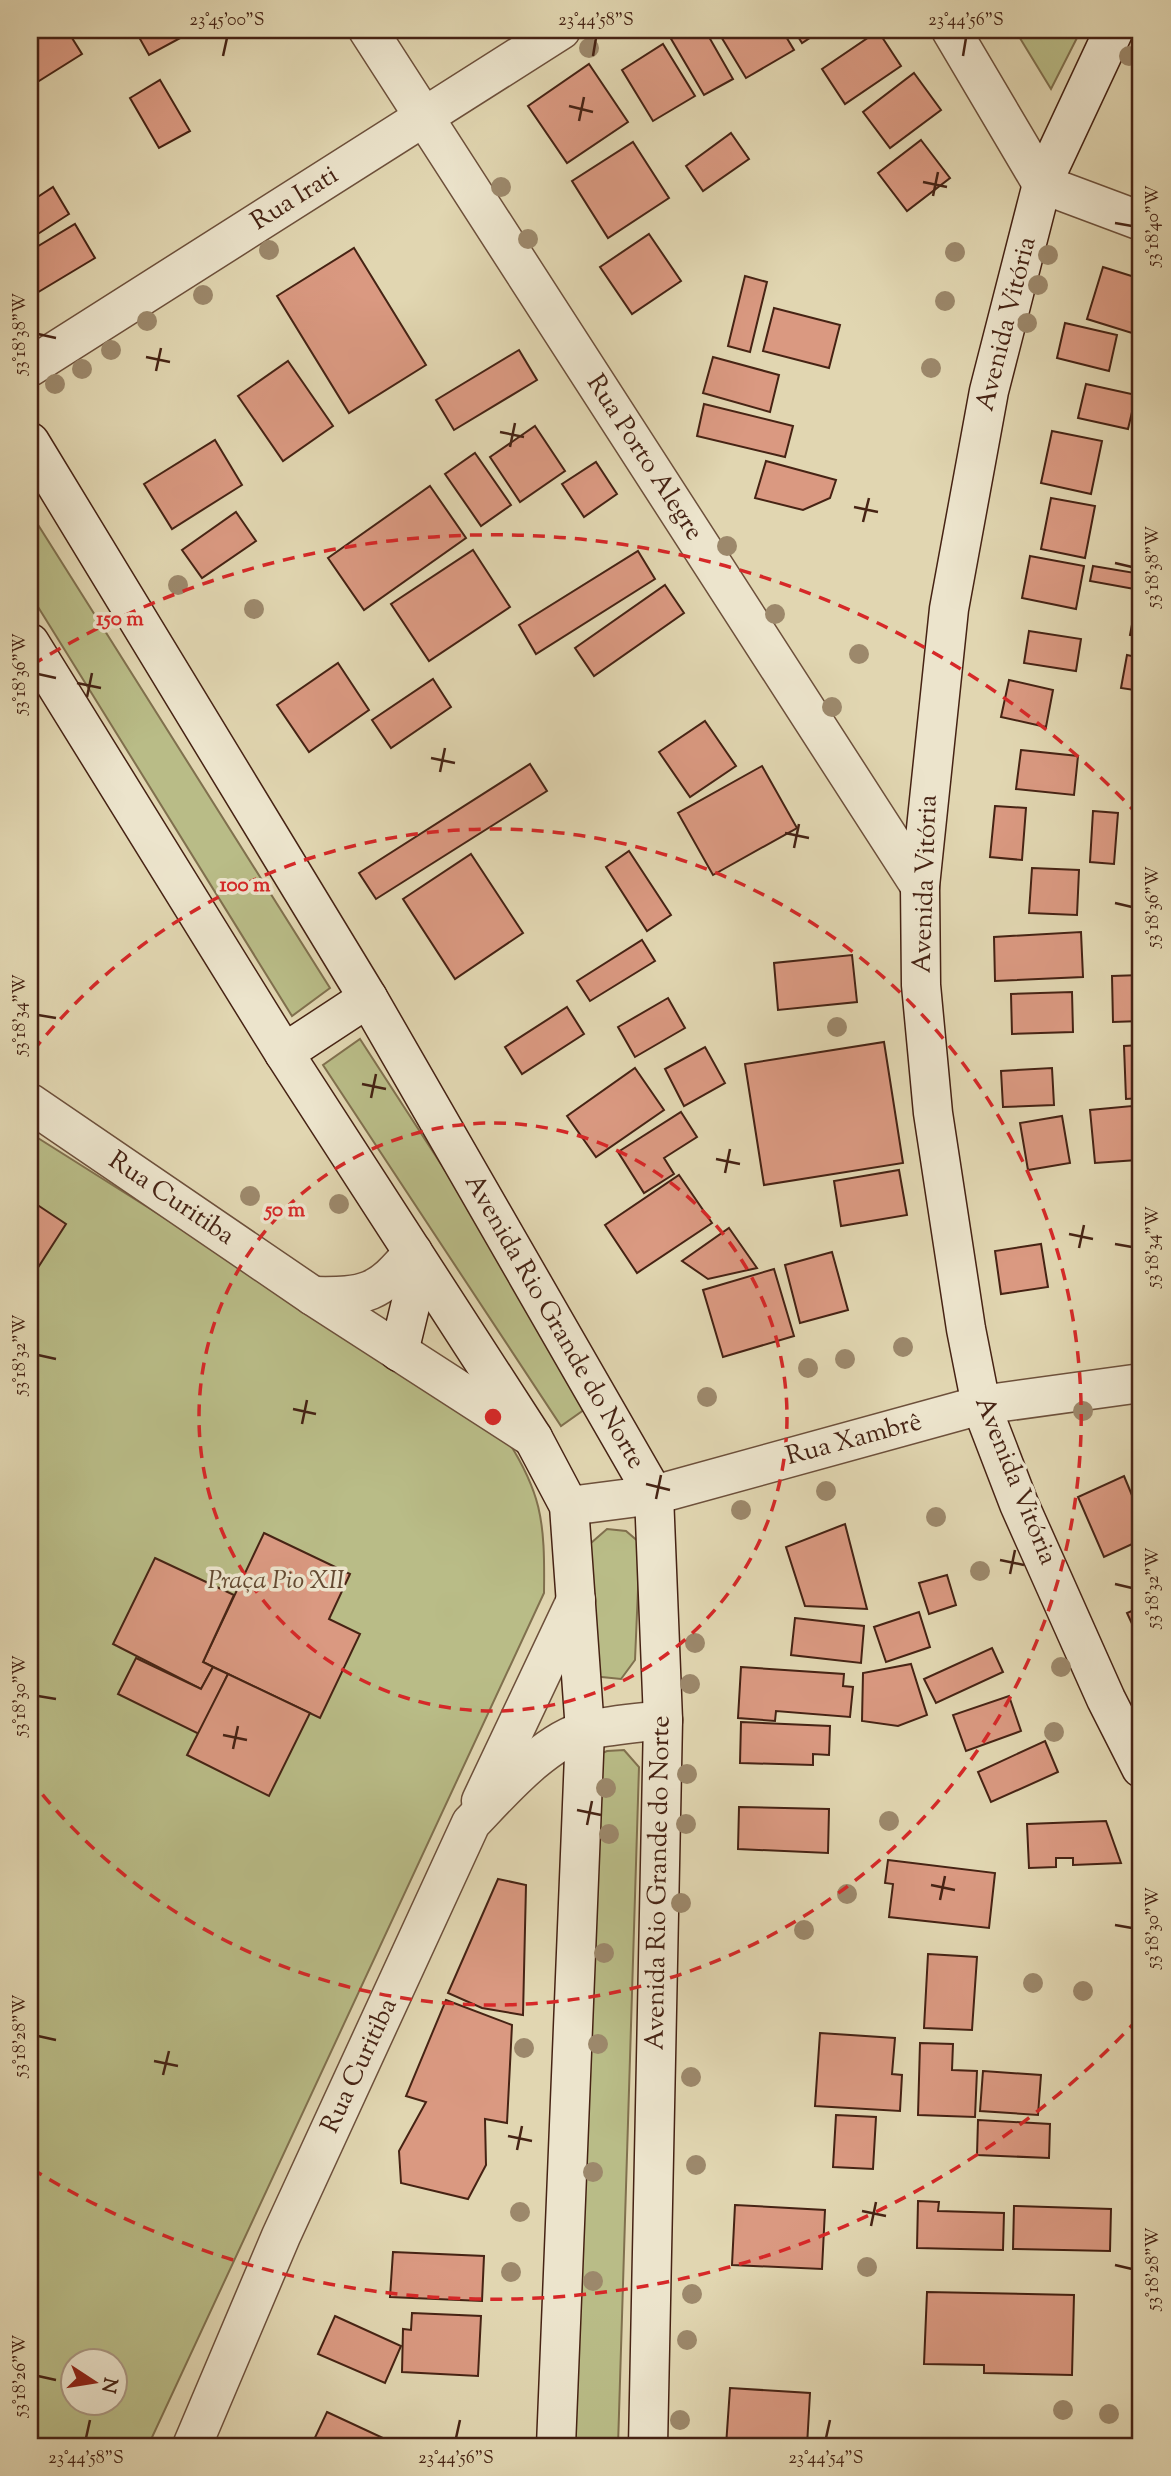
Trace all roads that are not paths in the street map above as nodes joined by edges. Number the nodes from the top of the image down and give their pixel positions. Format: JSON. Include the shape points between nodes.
{"nodes":[{"id":1,"x":368,"y":30,"type":"edge"},
{"id":2,"x":561,"y":30,"type":"edge"},
{"id":3,"x":951,"y":30,"type":"edge"},
{"id":4,"x":1114,"y":30,"type":"edge"},
{"id":5,"x":424,"y":117,"type":"junction"},
{"id":6,"x":1042,"y":184,"type":"junction"},
{"id":7,"x":1141,"y":221,"type":"edge"},
{"id":8,"x":30,"y":367,"type":"edge"},
{"id":9,"x":30,"y":442,"type":"edge"},
{"id":10,"x":30,"y":643,"type":"edge"},
{"id":11,"x":920,"y":886,"type":"junction"},
{"id":12,"x":368,"y":998,"type":"junction"},
{"id":13,"x":284,"y":1053,"type":"junction"},
{"id":14,"x":30,"y":1103,"type":"edge"},
{"id":15,"x":416,"y":1258,"type":"junction"},
{"id":16,"x":313,"y":1296,"type":"junction"},
{"id":17,"x":400,"y":1352,"type":"junction"},
{"id":18,"x":1141,"y":1384,"type":"edge"},
{"id":19,"x":981,"y":1405,"type":"junction"},
{"id":20,"x":533,"y":1438,"type":"junction"},
{"id":21,"x":654,"y":1495,"type":"junction"},
{"id":22,"x":569,"y":1506,"type":"junction"},
{"id":23,"x":576,"y":1600,"type":"junction"},
{"id":24,"x":663,"y":1720,"type":"junction"},
{"id":25,"x":585,"y":1731,"type":"junction"},
{"id":26,"x":1141,"y":1769,"type":"edge"},
{"id":27,"x":471,"y":1823,"type":"junction"},
{"id":28,"x":192,"y":2446,"type":"edge"},
{"id":29,"x":556,"y":2446,"type":"edge"},
{"id":30,"x":648,"y":2446,"type":"edge"}],
"edges":[{"from":1,"to":5,"type":"street","name":"Rua Porto Alegre"},
{"from":2,"to":5,"type":"street","name":"Rua Irati"},
{"from":3,"to":6,"type":"street"},
{"from":4,"to":6,"type":"street","name":"Avenida Vitória"},
{"from":5,"to":8,"type":"street","name":"Rua Irati"},
{"from":5,"to":11,"type":"street","name":"Rua Porto Alegre"},
{"from":6,"to":7,"type":"street"},
{"from":6,"to":11,"type":"street","name":"Avenida Vitória","via":[[989,391],[949,609]]},
{"from":9,"to":12,"type":"street","name":"Avenida Rio Grande do Norte"},
{"from":10,"to":13,"type":"street"},
{"from":11,"to":19,"type":"street","name":"Avenida Vitória","via":[[921,985],[933,1113]]},
{"from":12,"to":13,"type":"street"},
{"from":12,"to":21,"type":"street","name":"Avenida Rio Grande do Norte"},
{"from":13,"to":15,"type":"street"},
{"from":14,"to":16,"type":"street","name":"Rua Curitiba"},
{"from":15,"to":16,"type":"street","via":[[369,1292]]},
{"from":15,"to":17,"type":"street"},
{"from":15,"to":20,"type":"street"},
{"from":16,"to":17,"type":"street","name":"Rua Curitiba"},
{"from":17,"to":20,"type":"street","name":"Rua Curitiba"},
{"from":18,"to":19,"type":"street","name":"Rua Xambrê"},
{"from":19,"to":21,"type":"street","name":"Rua Xambrê"},
{"from":19,"to":26,"type":"street","name":"Avenida Vitória","via":[[1019,1504]]},
{"from":20,"to":22,"type":"street"},
{"from":21,"to":22,"type":"street","name":"Rua Xambrê"},
{"from":21,"to":24,"type":"street","name":"Avenida Rio Grande do Norte"},
{"from":22,"to":23,"type":"street"},
{"from":23,"to":25,"type":"street"},
{"from":23,"to":27,"type":"street"},
{"from":24,"to":25,"type":"street"},
{"from":24,"to":30,"type":"street","name":"Avenida Rio Grande do Norte"},
{"from":25,"to":27,"type":"street","name":"Rua Curitiba","via":[[552,1749],[514,1779]]},
{"from":25,"to":29,"type":"street"},
{"from":27,"to":28,"type":"street","name":"Rua Curitiba","via":[[281,2236]]}]}
